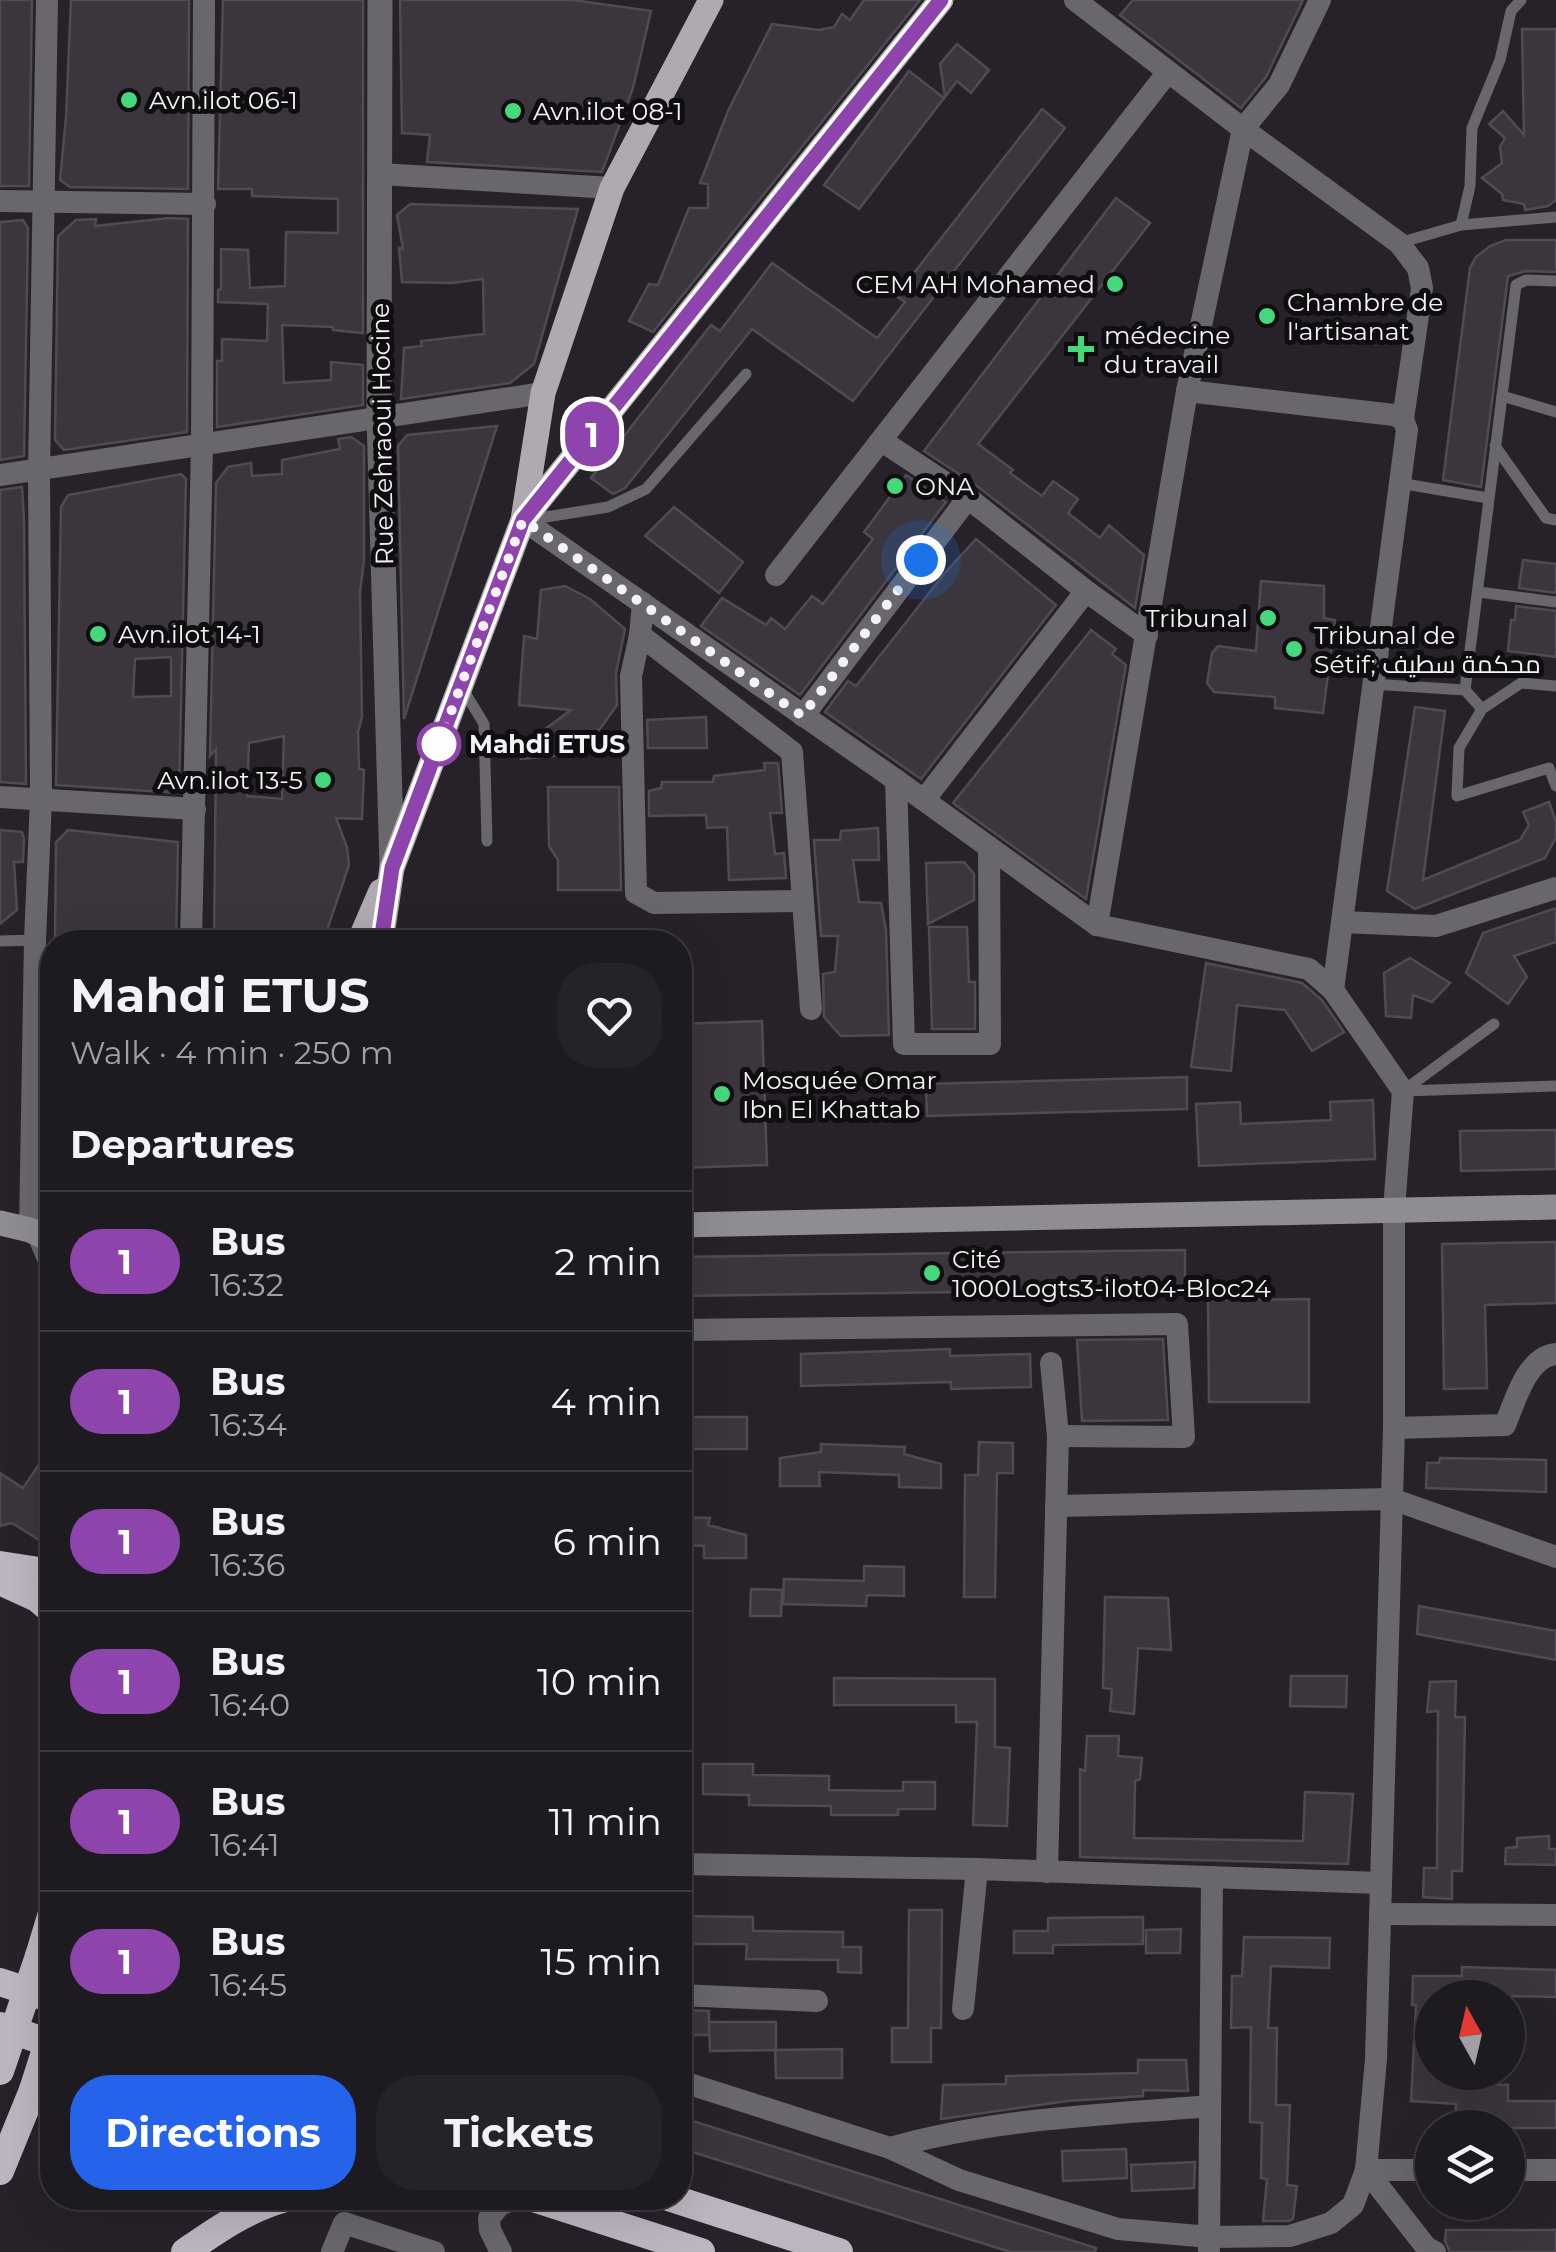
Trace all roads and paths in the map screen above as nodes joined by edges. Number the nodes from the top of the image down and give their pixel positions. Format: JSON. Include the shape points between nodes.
{"nodes":[{"id":1,"x":47,"y":0,"type":"edge"},
{"id":2,"x":204,"y":0,"type":"edge"},
{"id":3,"x":380,"y":0,"type":"edge"},
{"id":4,"x":712,"y":0,"type":"edge"},
{"id":5,"x":941,"y":0,"type":"edge"},
{"id":6,"x":1075,"y":0,"type":"edge"},
{"id":7,"x":1320,"y":0,"type":"edge"},
{"id":8,"x":1521,"y":0,"type":"edge"},
{"id":9,"x":1168,"y":72,"type":"junction"},
{"id":10,"x":1242,"y":129,"type":"junction"},
{"id":11,"x":380,"y":174,"type":"junction"},
{"id":12,"x":612,"y":188,"type":"junction"},
{"id":13,"x":0,"y":201,"type":"edge"},
{"id":14,"x":44,"y":202,"type":"junction"},
{"id":15,"x":204,"y":204,"type":"junction"},
{"id":16,"x":1556,"y":218,"type":"edge"},
{"id":17,"x":1461,"y":225,"type":"junction"},
{"id":18,"x":1399,"y":243,"type":"junction"},
{"id":19,"x":1556,"y":280,"type":"edge"},
{"id":20,"x":746,"y":374,"type":"dead end"},
{"id":21,"x":1187,"y":391,"type":"junction"},
{"id":22,"x":544,"y":393,"type":"junction"},
{"id":23,"x":1502,"y":396,"type":"junction"},
{"id":24,"x":1556,"y":412,"type":"edge"},
{"id":25,"x":379,"y":417,"type":"junction"},
{"id":26,"x":1403,"y":419,"type":"junction"},
{"id":27,"x":882,"y":441,"type":"junction"},
{"id":28,"x":202,"y":445,"type":"junction"},
{"id":29,"x":1494,"y":446,"type":"junction"},
{"id":30,"x":39,"y":471,"type":"junction"},
{"id":31,"x":0,"y":475,"type":"edge"},
{"id":32,"x":1398,"y":483,"type":"junction"},
{"id":33,"x":968,"y":498,"type":"junction"},
{"id":34,"x":1488,"y":498,"type":"junction"},
{"id":35,"x":523,"y":520,"type":"junction"},
{"id":36,"x":1556,"y":520,"type":"edge"},
{"id":37,"x":776,"y":574,"type":"dead end"},
{"id":38,"x":1086,"y":592,"type":"junction"},
{"id":39,"x":1478,"y":592,"type":"junction"},
{"id":40,"x":1556,"y":602,"type":"edge"},
{"id":41,"x":644,"y":603,"type":"junction"},
{"id":42,"x":640,"y":635,"type":"junction"},
{"id":43,"x":1147,"y":635,"type":"junction"},
{"id":44,"x":1372,"y":684,"type":"junction"},
{"id":45,"x":461,"y":686,"type":"junction"},
{"id":46,"x":1556,"y":686,"type":"edge"},
{"id":47,"x":1466,"y":690,"type":"junction"},
{"id":48,"x":1482,"y":709,"type":"junction"},
{"id":49,"x":802,"y":716,"type":"junction"},
{"id":50,"x":1553,"y":767,"type":"edge"},
{"id":51,"x":896,"y":780,"type":"junction"},
{"id":52,"x":1556,"y":786,"type":"edge"},
{"id":53,"x":0,"y":797,"type":"edge"},
{"id":54,"x":41,"y":799,"type":"junction"},
{"id":55,"x":924,"y":800,"type":"junction"},
{"id":56,"x":195,"y":809,"type":"junction"},
{"id":57,"x":487,"y":841,"type":"dead end"},
{"id":58,"x":989,"y":847,"type":"junction"},
{"id":59,"x":392,"y":868,"type":"junction"},
{"id":60,"x":1556,"y":888,"type":"edge"},
{"id":61,"x":802,"y":900,"type":"junction"},
{"id":62,"x":1342,"y":922,"type":"junction"},
{"id":63,"x":1096,"y":925,"type":"junction"},
{"id":64,"x":191,"y":930,"type":"edge"},
{"id":65,"x":364,"y":930,"type":"edge"},
{"id":66,"x":382,"y":930,"type":"edge"},
{"id":67,"x":35,"y":940,"type":"junction"},
{"id":68,"x":0,"y":941,"type":"edge"},
{"id":69,"x":1333,"y":990,"type":"junction"},
{"id":70,"x":810,"y":1009,"type":"dead end"},
{"id":71,"x":1494,"y":1024,"type":"dead end"},
{"id":72,"x":40,"y":1086,"type":"edge"},
{"id":73,"x":1556,"y":1086,"type":"edge"},
{"id":74,"x":1402,"y":1090,"type":"junction"},
{"id":75,"x":1556,"y":1206,"type":"edge"},
{"id":76,"x":1394,"y":1210,"type":"junction"},
{"id":77,"x":0,"y":1224,"type":"edge"},
{"id":78,"x":692,"y":1225,"type":"edge"},
{"id":79,"x":40,"y":1231,"type":"edge"},
{"id":80,"x":692,"y":1330,"type":"edge"},
{"id":81,"x":1556,"y":1354,"type":"edge"},
{"id":82,"x":1051,"y":1363,"type":"dead end"},
{"id":83,"x":1394,"y":1428,"type":"junction"},
{"id":84,"x":1058,"y":1436,"type":"junction"},
{"id":85,"x":1392,"y":1499,"type":"junction"},
{"id":86,"x":1056,"y":1506,"type":"junction"},
{"id":87,"x":1556,"y":1556,"type":"edge"},
{"id":88,"x":0,"y":1566,"type":"edge"},
{"id":89,"x":40,"y":1571,"type":"edge"},
{"id":90,"x":0,"y":1581,"type":"edge"},
{"id":91,"x":40,"y":1601,"type":"edge"},
{"id":92,"x":692,"y":1864,"type":"edge"},
{"id":93,"x":977,"y":1869,"type":"junction"},
{"id":94,"x":1047,"y":1872,"type":"junction"},
{"id":95,"x":1212,"y":1877,"type":"junction"},
{"id":96,"x":1381,"y":1883,"type":"junction"},
{"id":97,"x":1380,"y":1914,"type":"junction"},
{"id":98,"x":1556,"y":1916,"type":"edge"},
{"id":99,"x":40,"y":1953,"type":"edge"},
{"id":100,"x":0,"y":1982,"type":"edge"},
{"id":101,"x":40,"y":1995,"type":"edge"},
{"id":102,"x":692,"y":1996,"type":"edge"},
{"id":103,"x":817,"y":2001,"type":"dead end"},
{"id":104,"x":962,"y":2009,"type":"dead end"},
{"id":105,"x":0,"y":2026,"type":"edge"},
{"id":106,"x":40,"y":2040,"type":"edge"},
{"id":107,"x":40,"y":2070,"type":"edge"},
{"id":108,"x":0,"y":2071,"type":"edge"},
{"id":109,"x":692,"y":2085,"type":"edge"},
{"id":110,"x":1210,"y":2106,"type":"junction"},
{"id":111,"x":890,"y":2148,"type":"junction"},
{"id":112,"x":1366,"y":2170,"type":"junction"},
{"id":113,"x":1415,"y":2170,"type":"edge"},
{"id":114,"x":1525,"y":2170,"type":"edge"},
{"id":115,"x":1556,"y":2170,"type":"edge"},
{"id":116,"x":0,"y":2171,"type":"edge"},
{"id":117,"x":692,"y":2205,"type":"edge"},
{"id":118,"x":225,"y":2210,"type":"edge"},
{"id":119,"x":253,"y":2210,"type":"edge"},
{"id":120,"x":496,"y":2210,"type":"edge"},
{"id":121,"x":570,"y":2210,"type":"edge"},
{"id":122,"x":1209,"y":2245,"type":"edge"},
{"id":123,"x":167,"y":2252,"type":"edge"},
{"id":124,"x":185,"y":2252,"type":"edge"},
{"id":125,"x":332,"y":2252,"type":"edge"},
{"id":126,"x":434,"y":2252,"type":"edge"},
{"id":127,"x":501,"y":2252,"type":"edge"},
{"id":128,"x":701,"y":2252,"type":"edge"},
{"id":129,"x":840,"y":2252,"type":"edge"},
{"id":130,"x":1435,"y":2252,"type":"edge"}],
"edges":[{"from":1,"to":14,"type":"street"},
{"from":2,"to":15,"type":"street"},
{"from":3,"to":11,"type":"street","name":"Rue Zehraoui Hocine"},
{"from":4,"to":12,"type":"main road"},
{"from":5,"to":35,"type":"main road"},
{"from":6,"to":9,"type":"street"},
{"from":7,"to":10,"type":"street","via":[[1279,85]]},
{"from":8,"to":17,"type":"lane","via":[[1511,12],[1472,128]]},
{"from":9,"to":10,"type":"street"},
{"from":9,"to":27,"type":"street"},
{"from":10,"to":18,"type":"street"},
{"from":10,"to":21,"type":"street"},
{"from":11,"to":12,"type":"street"},
{"from":11,"to":25,"type":"street","name":"Rue Zehraoui Hocine"},
{"from":12,"to":22,"type":"main road"},
{"from":13,"to":14,"type":"street"},
{"from":14,"to":15,"type":"street"},
{"from":14,"to":30,"type":"street"},
{"from":15,"to":28,"type":"street"},
{"from":16,"to":17,"type":"lane"},
{"from":17,"to":18,"type":"lane"},
{"from":18,"to":26,"type":"street","via":[[1418,268],[1422,288]]},
{"from":19,"to":23,"type":"lane","via":[[1516,284]]},
{"from":20,"to":35,"type":"lane","via":[[646,488],[608,507]]},
{"from":21,"to":26,"type":"street"},
{"from":21,"to":43,"type":"street"},
{"from":22,"to":25,"type":"street"},
{"from":22,"to":35,"type":"main road"},
{"from":23,"to":24,"type":"lane"},
{"from":23,"to":29,"type":"lane"},
{"from":25,"to":28,"type":"street"},
{"from":25,"to":59,"type":"street","name":"Rue Zehraoui Hocine"},
{"from":26,"to":32,"type":"street"},
{"from":27,"to":33,"type":"street"},
{"from":27,"to":37,"type":"street"},
{"from":28,"to":30,"type":"street"},
{"from":28,"to":56,"type":"street"},
{"from":29,"to":34,"type":"lane"},
{"from":29,"to":36,"type":"lane","via":[[1546,518]]},
{"from":30,"to":31,"type":"street"},
{"from":30,"to":54,"type":"street"},
{"from":32,"to":34,"type":"lane"},
{"from":32,"to":44,"type":"street"},
{"from":33,"to":38,"type":"street"},
{"from":33,"to":49,"type":"street"},
{"from":34,"to":39,"type":"lane"},
{"from":35,"to":41,"type":"street"},
{"from":35,"to":45,"type":"main road"},
{"from":38,"to":43,"type":"street"},
{"from":38,"to":55,"type":"street"},
{"from":39,"to":40,"type":"lane"},
{"from":39,"to":47,"type":"lane"},
{"from":41,"to":42,"type":"street"},
{"from":41,"to":49,"type":"street"},
{"from":42,"to":61,"type":"street","via":[[792,752]]},
{"from":42,"to":61,"type":"street","via":[[631,676],[636,892],[654,903]]},
{"from":43,"to":63,"type":"street"},
{"from":44,"to":47,"type":"lane"},
{"from":44,"to":62,"type":"street"},
{"from":45,"to":57,"type":"lane","via":[[484,724]]},
{"from":45,"to":59,"type":"main road"},
{"from":46,"to":48,"type":"lane","via":[[1521,683]]},
{"from":47,"to":48,"type":"lane"},
{"from":48,"to":50,"type":"lane","via":[[1459,748],[1458,796]]},
{"from":49,"to":51,"type":"street"},
{"from":50,"to":52,"type":"lane"},
{"from":51,"to":55,"type":"street"},
{"from":51,"to":58,"type":"street","via":[[904,1044],[990,1044]]},
{"from":53,"to":54,"type":"street"},
{"from":54,"to":56,"type":"street"},
{"from":54,"to":67,"type":"street"},
{"from":55,"to":58,"type":"street"},
{"from":56,"to":64,"type":"street"},
{"from":58,"to":63,"type":"street"},
{"from":59,"to":65,"type":"main road"},
{"from":59,"to":66,"type":"main road"},
{"from":60,"to":62,"type":"street","via":[[1436,926]]},
{"from":61,"to":70,"type":"street"},
{"from":62,"to":69,"type":"street"},
{"from":63,"to":69,"type":"street","via":[[1309,969]]},
{"from":67,"to":68,"type":"lane"},
{"from":67,"to":72,"type":"street"},
{"from":69,"to":74,"type":"street"},
{"from":71,"to":74,"type":"lane"},
{"from":73,"to":74,"type":"lane"},
{"from":74,"to":76,"type":"street"},
{"from":75,"to":76,"type":"main road"},
{"from":76,"to":78,"type":"main road"},
{"from":76,"to":83,"type":"street"},
{"from":77,"to":79,"type":"main road"},
{"from":80,"to":84,"type":"street","via":[[1177,1324],[1184,1436]]},
{"from":81,"to":83,"type":"street","via":[[1528,1372],[1505,1425]]},
{"from":82,"to":84,"type":"street"},
{"from":83,"to":85,"type":"street"},
{"from":84,"to":86,"type":"street"},
{"from":85,"to":86,"type":"street"},
{"from":85,"to":87,"type":"street"},
{"from":85,"to":96,"type":"street"},
{"from":86,"to":94,"type":"street"},
{"from":88,"to":89,"type":"highway"},
{"from":90,"to":91,"type":"highway"},
{"from":92,"to":93,"type":"street"},
{"from":93,"to":94,"type":"street"},
{"from":93,"to":104,"type":"street"},
{"from":94,"to":95,"type":"street"},
{"from":95,"to":96,"type":"street"},
{"from":95,"to":110,"type":"street"},
{"from":96,"to":97,"type":"street"},
{"from":97,"to":98,"type":"street"},
{"from":97,"to":112,"type":"street"},
{"from":99,"to":108,"type":"highway","bridge":true},
{"from":100,"to":101,"type":"highway"},
{"from":102,"to":103,"type":"street"},
{"from":105,"to":106,"type":"highway"},
{"from":107,"to":116,"type":"highway","bridge":true},
{"from":109,"to":111,"type":"street"},
{"from":110,"to":111,"type":"street","via":[[1040,2120]]},
{"from":110,"to":122,"type":"street"},
{"from":111,"to":122,"type":"street","via":[[959,2180],[1100,2224]]},
{"from":112,"to":113,"type":"street"},
{"from":112,"to":122,"type":"street","via":[[1353,2205],[1331,2224]]},
{"from":112,"to":130,"type":"street"},
{"from":114,"to":115,"type":"street"},
{"from":117,"to":129,"type":"highway"},
{"from":118,"to":123,"type":"highway"},
{"from":119,"to":124,"type":"highway"},
{"from":120,"to":127,"type":"street","via":[[490,2230]]},
{"from":121,"to":128,"type":"highway"},
{"from":125,"to":126,"type":"street","via":[[344,2223]]}]}
